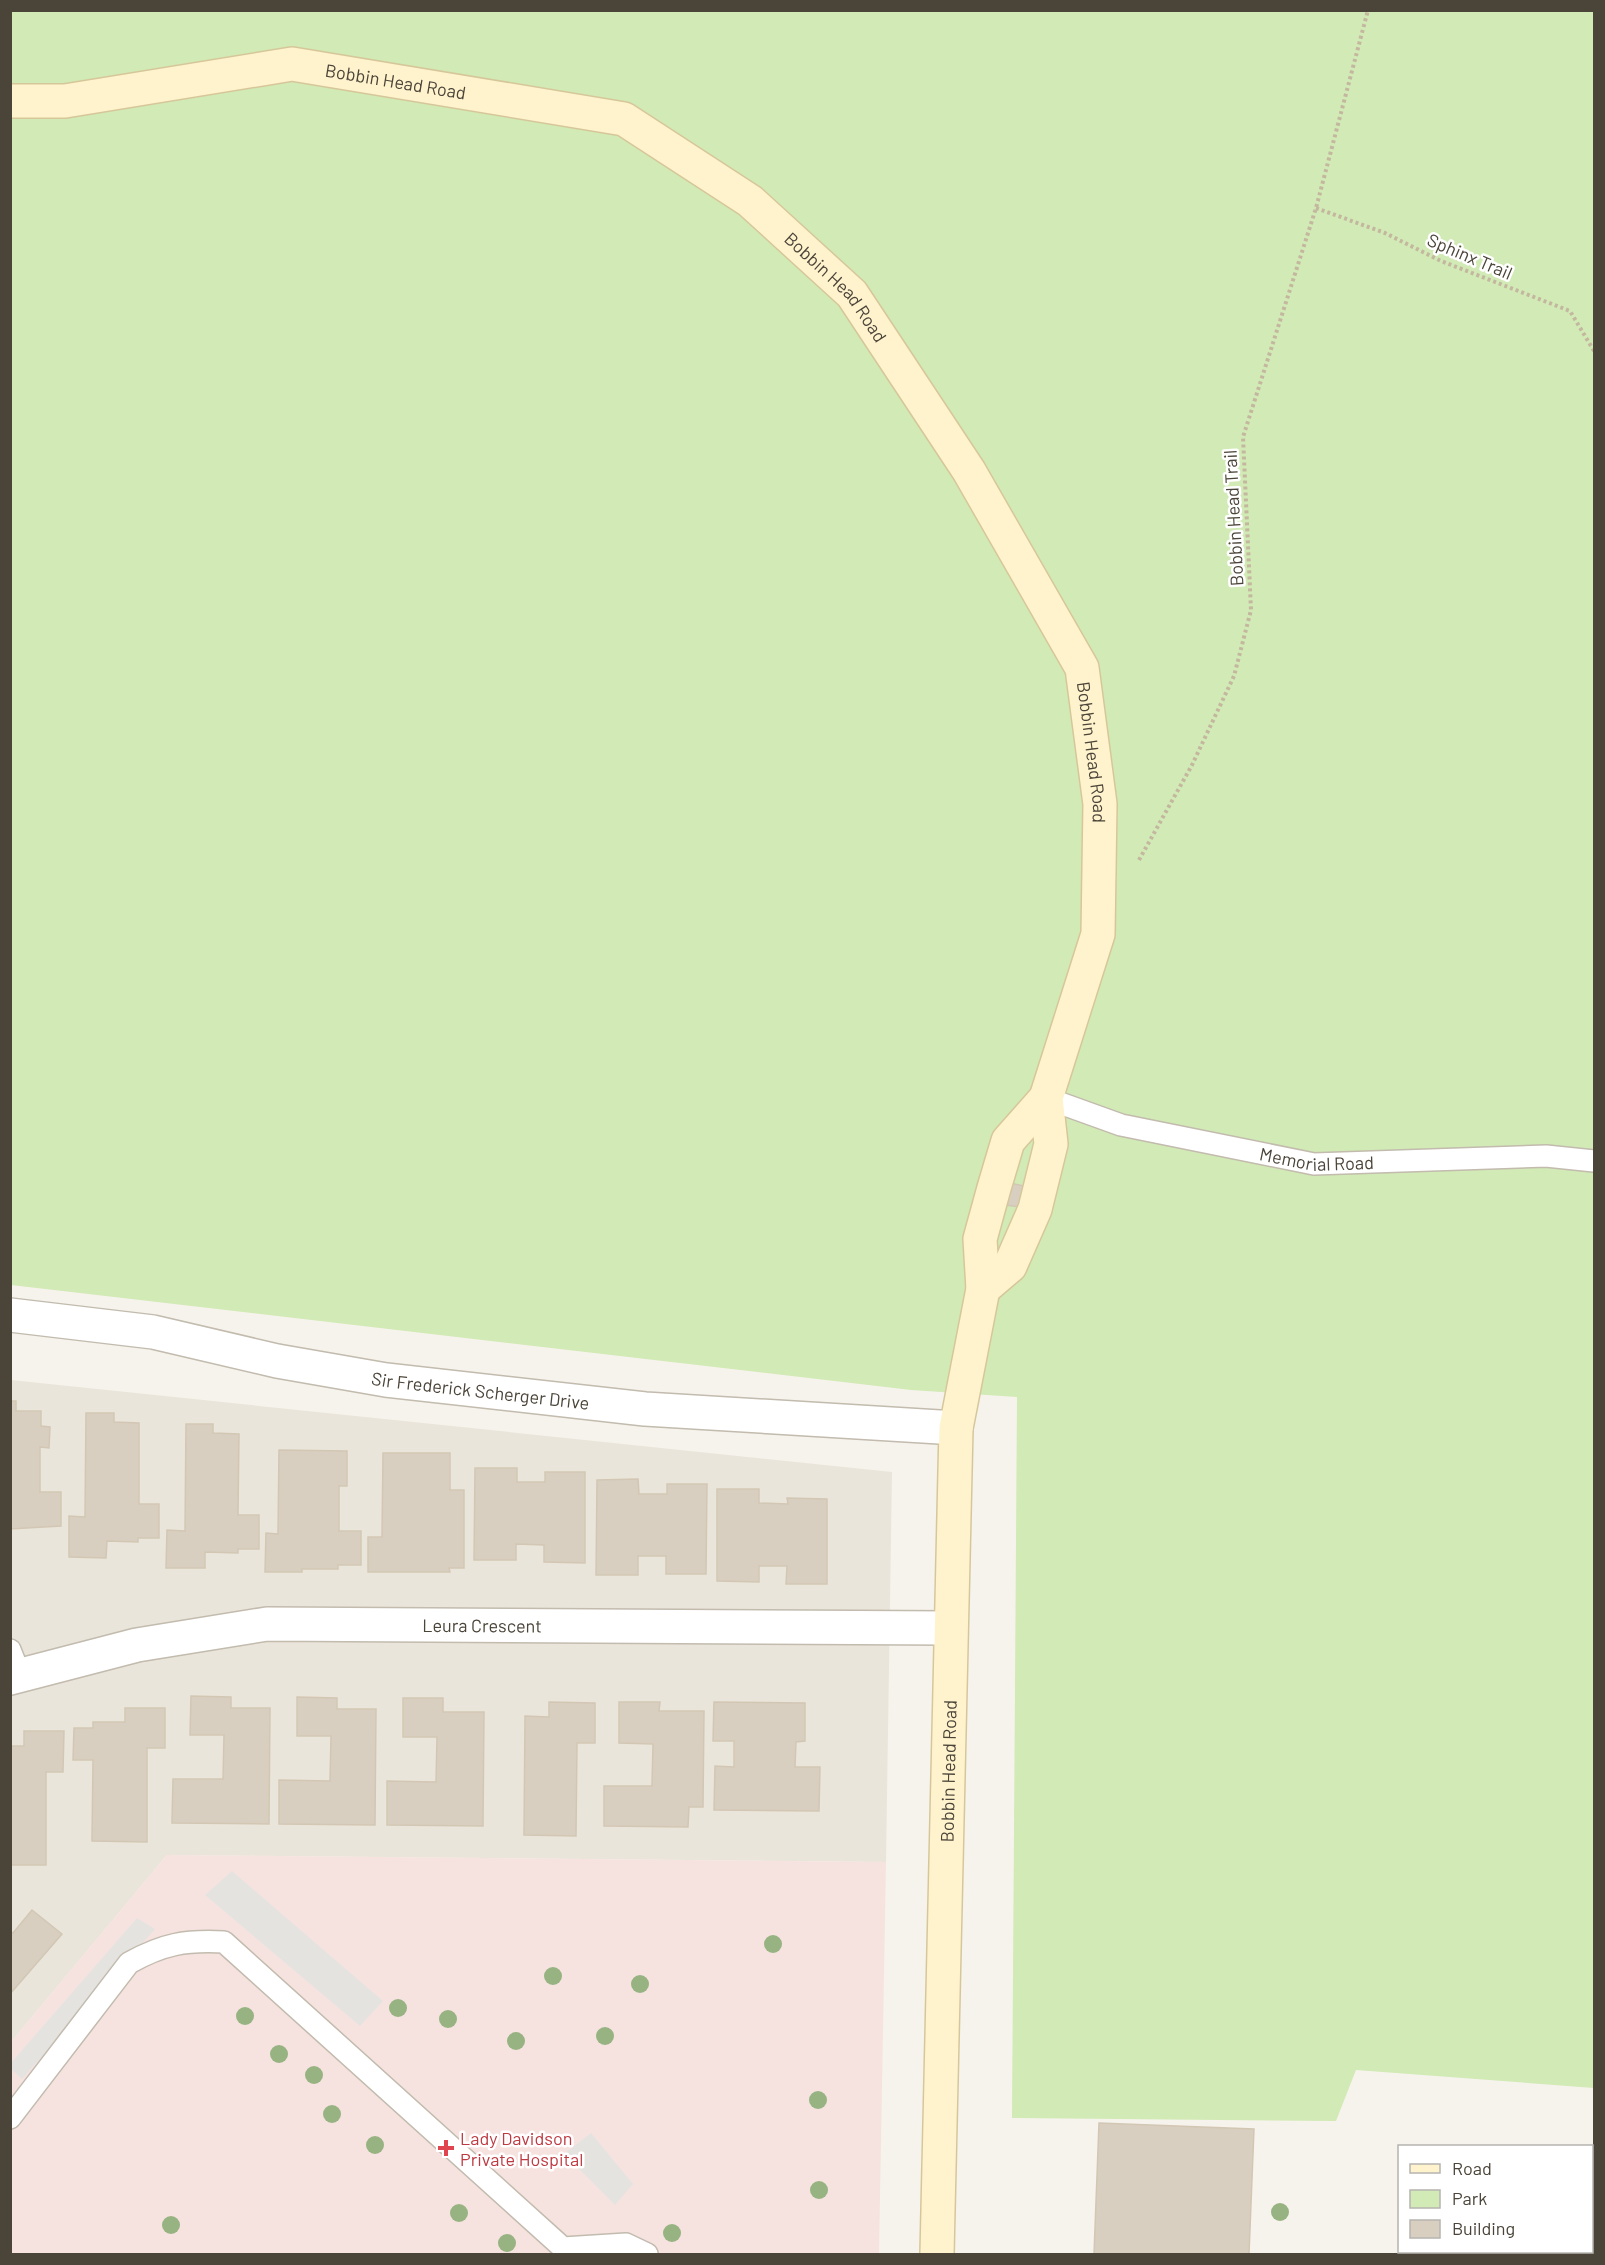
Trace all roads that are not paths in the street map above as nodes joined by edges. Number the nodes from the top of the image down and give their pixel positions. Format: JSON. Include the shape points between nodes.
{"nodes":[{"id":1,"x":10,"y":101,"type":"edge"},
{"id":2,"x":1046,"y":1098,"type":"junction"},
{"id":3,"x":1594,"y":1161,"type":"edge"},
{"id":4,"x":983,"y":1289,"type":"junction"},
{"id":5,"x":10,"y":1315,"type":"edge"},
{"id":6,"x":956,"y":1428,"type":"junction"},
{"id":7,"x":950,"y":1628,"type":"junction"},
{"id":8,"x":14,"y":1668,"type":"edge"},
{"id":9,"x":10,"y":2118,"type":"edge"},
{"id":10,"x":646,"y":2254,"type":"edge"},
{"id":11,"x":937,"y":2254,"type":"edge"}],
"edges":[{"from":1,"to":2,"type":"main road","name":"Bobbin Head Road","via":[[65,101],[292,64],[624,119],[750,201],[852,294],[969,471],[1082,668],[1100,804],[1098,934]]},
{"from":2,"to":3,"type":"lane","name":"Memorial Road","via":[[1121,1125],[1314,1164],[1546,1156]]},
{"from":2,"to":4,"type":"main road","name":"Bobbin Head Road","via":[[1008,1141],[980,1239]]},
{"from":2,"to":4,"type":"main road","name":"Bobbin Head Road","via":[[1051,1144],[1035,1209],[1011,1266]]},
{"from":4,"to":6,"type":"main road","name":"Bobbin Head Road"},
{"from":5,"to":6,"type":"street","name":"Sir Frederick Scherger Drive","via":[[153,1332],[277,1361],[386,1380],[645,1409]]},
{"from":6,"to":7,"type":"main road","name":"Bobbin Head Road"},
{"from":7,"to":8,"type":"street","name":"Leura Crescent","via":[[267,1624]]},
{"from":7,"to":11,"type":"main road","name":"Bobbin Head Road"},
{"from":9,"to":10,"type":"lane","via":[[129,1962],[156,1948],[190,1940],[224,1942],[563,2248],[626,2244]]}]}
